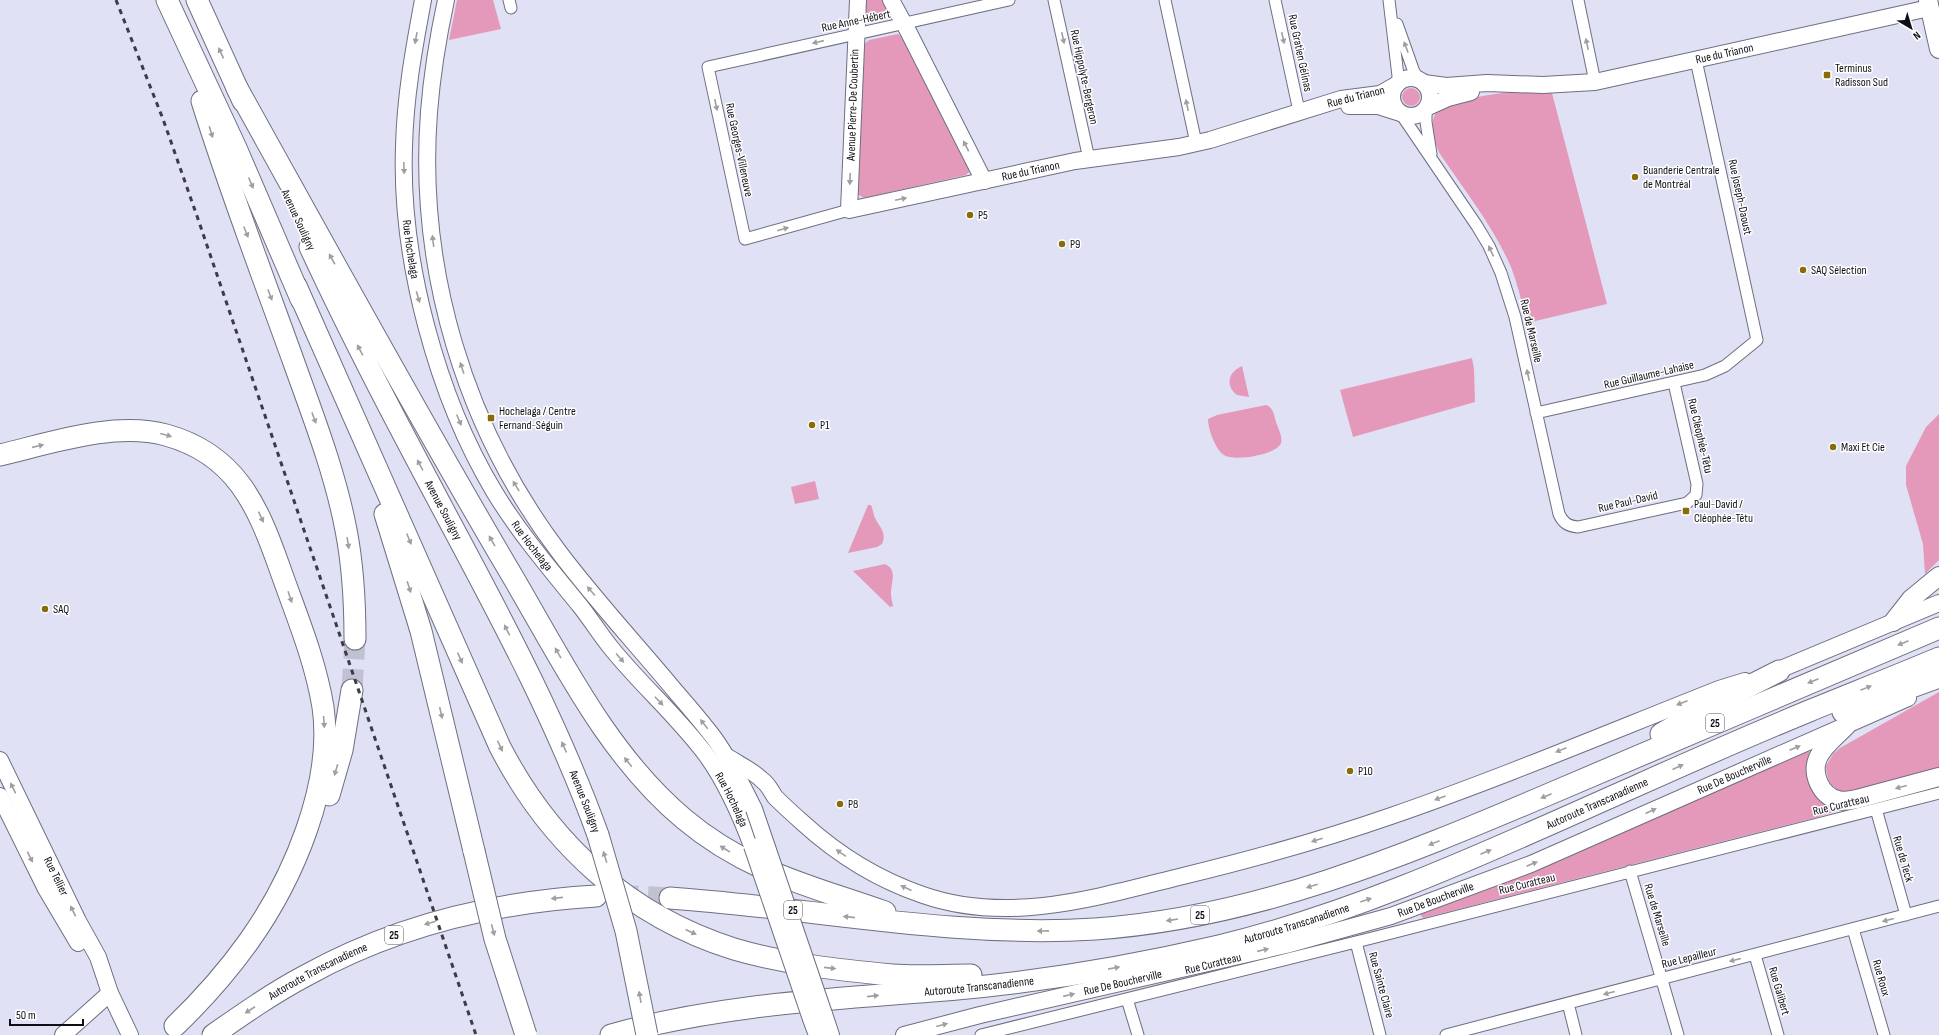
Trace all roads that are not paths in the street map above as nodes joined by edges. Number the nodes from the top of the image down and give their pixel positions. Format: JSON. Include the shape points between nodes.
{"nodes":[{"id":1,"x":167,"y":0,"type":"edge"},
{"id":2,"x":196,"y":0,"type":"edge"},
{"id":3,"x":423,"y":0,"type":"edge"},
{"id":4,"x":446,"y":0,"type":"edge"},
{"id":5,"x":858,"y":0,"type":"edge"},
{"id":6,"x":891,"y":0,"type":"edge"},
{"id":7,"x":1009,"y":0,"type":"edge"},
{"id":8,"x":1054,"y":0,"type":"edge"},
{"id":9,"x":1165,"y":0,"type":"edge"},
{"id":10,"x":1275,"y":0,"type":"edge"},
{"id":11,"x":1578,"y":0,"type":"edge"},
{"id":12,"x":1932,"y":4,"type":"edge"},
{"id":13,"x":1391,"y":5,"type":"edge"},
{"id":14,"x":904,"y":23,"type":"junction"},
{"id":15,"x":180,"y":27,"type":"junction"},
{"id":16,"x":856,"y":34,"type":"junction"},
{"id":17,"x":1939,"y":49,"type":"edge"},
{"id":18,"x":1696,"y":60,"type":"junction"},
{"id":19,"x":708,"y":67,"type":"joint"},
{"id":20,"x":1423,"y":82,"type":"junction"},
{"id":21,"x":1595,"y":82,"type":"junction"},
{"id":22,"x":1397,"y":84,"type":"junction"},
{"id":23,"x":1508,"y":84,"type":"junction"},
{"id":24,"x":237,"y":88,"type":"junction"},
{"id":25,"x":1316,"y":108,"type":"junction"},
{"id":26,"x":1427,"y":108,"type":"junction"},
{"id":27,"x":1299,"y":111,"type":"junction"},
{"id":28,"x":1401,"y":114,"type":"junction"},
{"id":29,"x":1196,"y":143,"type":"junction"},
{"id":30,"x":1089,"y":159,"type":"junction"},
{"id":31,"x":1431,"y":161,"type":"junction"},
{"id":32,"x":984,"y":181,"type":"junction"},
{"id":33,"x":849,"y":210,"type":"junction"},
{"id":34,"x":745,"y":239,"type":"joint"},
{"id":35,"x":296,"y":286,"type":"junction"},
{"id":36,"x":1757,"y":340,"type":"joint"},
{"id":37,"x":1674,"y":383,"type":"junction"},
{"id":38,"x":1536,"y":413,"type":"junction"},
{"id":39,"x":0,"y":455,"type":"edge"},
{"id":40,"x":1696,"y":495,"type":"joint"},
{"id":41,"x":1565,"y":524,"type":"joint"},
{"id":42,"x":1939,"y":576,"type":"edge"},
{"id":43,"x":1939,"y":603,"type":"edge"},
{"id":44,"x":1893,"y":622,"type":"junction"},
{"id":45,"x":1939,"y":628,"type":"edge"},
{"id":46,"x":355,"y":639,"type":"tunnel mouth"},
{"id":47,"x":1939,"y":658,"type":"edge"},
{"id":48,"x":1779,"y":671,"type":"junction"},
{"id":49,"x":1939,"y":677,"type":"edge"},
{"id":50,"x":1939,"y":683,"type":"edge"},
{"id":51,"x":352,"y":690,"type":"tunnel mouth"},
{"id":52,"x":1847,"y":725,"type":"junction"},
{"id":53,"x":1714,"y":751,"type":"junction"},
{"id":54,"x":726,"y":756,"type":"junction"},
{"id":55,"x":0,"y":760,"type":"edge"},
{"id":56,"x":1939,"y":777,"type":"edge"},
{"id":57,"x":1582,"y":781,"type":"junction"},
{"id":58,"x":1939,"y":794,"type":"edge"},
{"id":59,"x":0,"y":796,"type":"edge"},
{"id":60,"x":775,"y":796,"type":"junction"},
{"id":61,"x":744,"y":805,"type":"junction"},
{"id":62,"x":1876,"y":809,"type":"junction"},
{"id":63,"x":1630,"y":871,"type":"junction"},
{"id":64,"x":596,"y":896,"type":"tunnel mouth"},
{"id":65,"x":670,"y":898,"type":"tunnel mouth"},
{"id":66,"x":1939,"y":906,"type":"edge"},
{"id":67,"x":1906,"y":915,"type":"junction"},
{"id":68,"x":916,"y":923,"type":"junction"},
{"id":69,"x":1853,"y":929,"type":"junction"},
{"id":70,"x":1356,"y":942,"type":"junction"},
{"id":71,"x":1755,"y":955,"type":"junction"},
{"id":72,"x":1048,"y":977,"type":"junction"},
{"id":73,"x":1663,"y":979,"type":"junction"},
{"id":74,"x":110,"y":993,"type":"junction"},
{"id":75,"x":1127,"y":999,"type":"junction"},
{"id":76,"x":1568,"y":1003,"type":"junction"},
{"id":77,"x":823,"y":1011,"type":"junction"},
{"id":78,"x":170,"y":1031,"type":"edge"},
{"id":79,"x":1479,"y":1031,"type":"edge"},
{"id":80,"x":129,"y":1033,"type":"edge"},
{"id":81,"x":63,"y":1035,"type":"edge"},
{"id":82,"x":213,"y":1035,"type":"edge"},
{"id":83,"x":526,"y":1035,"type":"edge"},
{"id":84,"x":611,"y":1035,"type":"edge"},
{"id":85,"x":647,"y":1035,"type":"edge"},
{"id":86,"x":666,"y":1035,"type":"edge"},
{"id":87,"x":816,"y":1035,"type":"edge"},
{"id":88,"x":831,"y":1035,"type":"edge"},
{"id":89,"x":904,"y":1035,"type":"edge"},
{"id":90,"x":981,"y":1035,"type":"edge"},
{"id":91,"x":1138,"y":1035,"type":"edge"},
{"id":92,"x":1380,"y":1035,"type":"edge"},
{"id":93,"x":1446,"y":1035,"type":"edge"},
{"id":94,"x":1576,"y":1035,"type":"edge"},
{"id":95,"x":1678,"y":1035,"type":"edge"},
{"id":96,"x":1778,"y":1035,"type":"edge"},
{"id":97,"x":1884,"y":1035,"type":"edge"}],
"edges":[{"from":1,"to":15,"type":"highway"},
{"from":24,"to":2,"type":"highway","name":"Avenue Souligny","one_way":true},
{"from":3,"to":61,"type":"main road","name":"Rue Hochelaga","one_way":true,"via":[[409,88],[404,147],[408,235],[416,288],[457,416],[496,494],[523,533],[613,650],[699,745]]},
{"from":54,"to":4,"type":"main road","name":"Rue Hochelaga","one_way":true,"via":[[698,717],[548,537],[488,435],[466,382],[443,300],[429,205],[429,115],[432,78]]},
{"from":5,"to":16,"type":"main road","name":"Avenue Pierre-De Coubertin"},
{"from":6,"to":14,"type":"main road"},
{"from":7,"to":14,"type":"street","name":"Rue Anne-Hébert"},
{"from":8,"to":30,"type":"street","name":"Rue Hippolyte-Bergeron","one_way":true},
{"from":29,"to":9,"type":"street","one_way":true},
{"from":10,"to":27,"type":"street","name":"Rue Gratien Gélinas","one_way":true},
{"from":21,"to":11,"type":"street","one_way":true},
{"from":12,"to":17,"type":"main road"},
{"from":12,"to":18,"type":"main road","name":"Rue du Trianon"},
{"from":20,"to":13,"type":"street","one_way":true,"via":[[1414,72]]},
{"from":13,"to":22,"type":"street"},
{"from":14,"to":16,"type":"street","name":"Rue Anne-Hébert"},
{"from":32,"to":14,"type":"main road","one_way":true},
{"from":15,"to":35,"type":"highway","one_way":true},
{"from":15,"to":46,"type":"highway","one_way":true,"via":[[218,156],[330,468],[350,556]]},
{"from":16,"to":19,"type":"street","name":"Rue Anne-Hébert","one_way":true},
{"from":16,"to":33,"type":"main road","name":"Avenue Pierre-De Coubertin","one_way":true},
{"from":18,"to":21,"type":"main road","name":"Rue du Trianon"},
{"from":18,"to":36,"type":"street","name":"Rue Joseph-Daoust"},
{"from":19,"to":34,"type":"street","name":"Rue Georges-Villeneuve","one_way":true},
{"from":20,"to":22,"type":"main road","via":[[1411,78]]},
{"from":20,"to":23,"type":"main road","name":"Rue du Trianon","via":[[1446,86]]},
{"from":20,"to":26,"type":"main road","via":[[1430,93]]},
{"from":21,"to":23,"type":"main road","name":"Rue du Trianon"},
{"from":22,"to":25,"type":"main road","name":"Rue du Trianon","via":[[1380,94],[1341,99]]},
{"from":22,"to":28,"type":"main road","via":[[1392,92],[1392,101]]},
{"from":23,"to":26,"type":"main road","name":"Rue du Trianon","via":[[1448,98]]},
{"from":68,"to":24,"type":"highway","one_way":true,"via":[[792,882],[741,858],[686,821],[654,792],[631,766],[578,687],[446,461]]},
{"from":85,"to":24,"type":"highway","name":"Avenue Souligny","one_way":true,"bridge":true,"via":[[626,931],[598,835],[575,773],[546,707],[346,322]]},
{"from":25,"to":27,"type":"main road","name":"Rue du Trianon"},
{"from":25,"to":28,"type":"main road","name":"Rue du Trianon","via":[[1378,106]]},
{"from":26,"to":28,"type":"main road","via":[[1414,116]]},
{"from":26,"to":31,"type":"street","name":"Rue de Marseille","via":[[1426,122]]},
{"from":27,"to":29,"type":"main road","name":"Rue du Trianon"},
{"from":28,"to":31,"type":"street","name":"Rue de Marseille","via":[[1415,132]]},
{"from":29,"to":30,"type":"main road","name":"Rue du Trianon","via":[[1145,153]]},
{"from":30,"to":32,"type":"main road","name":"Rue du Trianon"},
{"from":38,"to":31,"type":"street","name":"Rue de Marseille","one_way":true,"via":[[1515,317],[1501,273],[1477,226]]},
{"from":33,"to":32,"type":"main road","name":"Rue du Trianon","one_way":true},
{"from":34,"to":33,"type":"street","name":"Rue du Trianon","one_way":true},
{"from":35,"to":72,"type":"highway","one_way":true,"via":[[512,769],[540,813],[578,856],[629,898],[680,928],[733,948],[795,963],[893,975]]},
{"from":35,"to":83,"type":"highway","one_way":true,"bridge":true,"via":[[379,497],[413,600],[495,939]]},
{"from":36,"to":37,"type":"street","name":"Rue Guillaume-Lahaise","via":[[1717,371]]},
{"from":37,"to":38,"type":"street","name":"Rue Guillaume-Lahaise"},
{"from":37,"to":40,"type":"street","name":"Rue Cléophée-Têtu","via":[[1697,484]]},
{"from":38,"to":41,"type":"street","name":"Rue de Marseille","via":[[1559,514]]},
{"from":39,"to":78,"type":"highway","one_way":true,"via":[[87,435],[126,430],[166,435],[203,451],[234,476],[257,508],[311,657],[323,708],[324,742],[322,768],[307,826],[285,879],[258,927],[215,985]]},
{"from":40,"to":41,"type":"street","name":"Rue Paul-David","via":[[1687,503],[1578,527]]},
{"from":42,"to":44,"type":"main road","via":[[1910,599]]},
{"from":43,"to":44,"type":"main road"},
{"from":44,"to":48,"type":"main road"},
{"from":45,"to":57,"type":"highway","number":"25","one_way":true},
{"from":53,"to":47,"type":"highway","name":"Autoroute Transcanadienne","number":"25","one_way":true},
{"from":48,"to":57,"type":"highway","via":[[1702,710]]},
{"from":48,"to":60,"type":"main road","one_way":true,"via":[[1718,689],[1454,793],[1359,827],[1223,866],[1050,906],[979,907],[939,900],[914,892],[874,873],[834,848],[800,821]]},
{"from":49,"to":53,"type":"highway","via":[[1819,722]]},
{"from":50,"to":52,"type":"main road","name":"Rue De Boucherville"},
{"from":51,"to":78,"type":"highway","one_way":true,"via":[[342,750],[327,802],[312,842],[296,874],[250,947],[218,985]]},
{"from":56,"to":52,"type":"main road","one_way":true,"via":[[1857,799],[1843,801],[1832,798],[1819,784],[1816,764],[1820,754]]},
{"from":89,"to":52,"type":"main road","name":"Rue De Boucherville","one_way":true,"via":[[980,1015],[1286,945],[1391,916],[1531,864]]},
{"from":72,"to":53,"type":"highway","name":"Autoroute Transcanadienne","number":"25","one_way":true,"via":[[1112,968],[1214,947],[1309,920],[1455,865]]},
{"from":54,"to":60,"type":"main road","via":[[761,779]]},
{"from":54,"to":61,"type":"main road","name":"Rue Hochelaga"},
{"from":74,"to":55,"type":"main road","name":"Rue Tellier","one_way":true,"via":[[98,957],[80,926]]},
{"from":57,"to":68,"type":"highway","number":"25","one_way":true,"via":[[1378,864],[1282,895],[1221,911],[1140,925],[1056,931],[994,930]]},
{"from":58,"to":62,"type":"street","name":"Rue Curatteau"},
{"from":59,"to":74,"type":"main road","name":"Rue Tellier","one_way":true,"via":[[46,889]]},
{"from":60,"to":61,"type":"main road","via":[[759,794]]},
{"from":61,"to":77,"type":"main road","name":"Rue Hochelaga","bridge":true},
{"from":62,"to":63,"type":"street","name":"Rue Curatteau"},
{"from":62,"to":67,"type":"street","name":"Rue de Teck"},
{"from":63,"to":70,"type":"street","name":"Rue Curatteau"},
{"from":63,"to":73,"type":"street","name":"Rue de Marseille"},
{"from":64,"to":82,"type":"highway","name":"Autoroute Transcanadienne","number":"25","one_way":true,"via":[[535,901],[488,909],[404,932],[364,947],[306,975]]},
{"from":68,"to":65,"type":"highway","number":"25","one_way":true},
{"from":66,"to":67,"type":"street","name":"Rue Lepailleur"},
{"from":67,"to":69,"type":"street","name":"Rue Lepailleur","one_way":true},
{"from":69,"to":71,"type":"street","name":"Rue Lepailleur"},
{"from":69,"to":97,"type":"street","name":"Rue Roux"},
{"from":70,"to":75,"type":"street","name":"Rue Curatteau"},
{"from":70,"to":92,"type":"street","name":"Rue Sainte Claire"},
{"from":71,"to":73,"type":"street","name":"Rue Lepailleur","one_way":true},
{"from":71,"to":96,"type":"street","name":"Rue Galibert"},
{"from":77,"to":72,"type":"highway","name":"Autoroute Transcanadienne","number":"25","one_way":true},
{"from":73,"to":76,"type":"street","name":"Rue Lepailleur","one_way":true},
{"from":73,"to":95,"type":"street","name":"Rue de Marseille"},
{"from":74,"to":80,"type":"main road","name":"Rue Tellier"},
{"from":74,"to":81,"type":"main road"},
{"from":75,"to":90,"type":"street","name":"Rue Curatteau"},
{"from":75,"to":91,"type":"street"},
{"from":76,"to":79,"type":"street","name":"Rue Lepailleur"},
{"from":76,"to":94,"type":"street"},
{"from":77,"to":84,"type":"highway","name":"Autoroute Transcanadienne","number":"25","via":[[707,1013]]},
{"from":77,"to":86,"type":"highway","via":[[717,1021]]},
{"from":77,"to":87,"type":"main road","name":"Rue Hochelaga"},
{"from":77,"to":88,"type":"main road","name":"Rue Hochelaga"},
{"from":79,"to":93,"type":"street","name":"Rue Lepailleur"}]}
